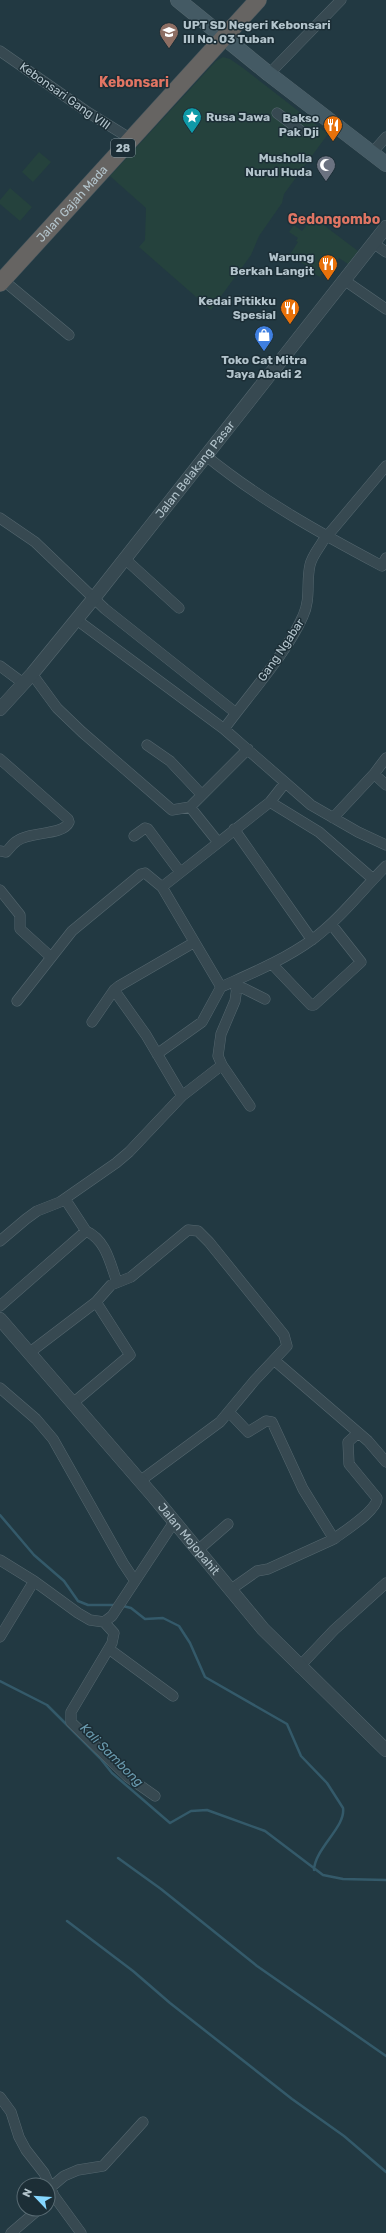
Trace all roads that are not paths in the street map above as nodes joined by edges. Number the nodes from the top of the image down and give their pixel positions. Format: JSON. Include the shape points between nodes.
{"nodes":[{"id":1,"x":178,"y":0,"type":"edge"},
{"id":2,"x":258,"y":0,"type":"edge"},
{"id":3,"x":341,"y":0,"type":"edge"},
{"id":4,"x":225,"y":36,"type":"junction"},
{"id":5,"x":0,"y":51,"type":"edge"},
{"id":6,"x":269,"y":74,"type":"junction"},
{"id":7,"x":277,"y":113,"type":"dead end"},
{"id":8,"x":301,"y":131,"type":"dead end"},
{"id":9,"x":386,"y":137,"type":"edge"},
{"id":10,"x":131,"y":139,"type":"junction"},
{"id":11,"x":372,"y":153,"type":"junction"},
{"id":12,"x":386,"y":164,"type":"edge"},
{"id":13,"x":386,"y":227,"type":"edge"},
{"id":14,"x":373,"y":244,"type":"junction"},
{"id":15,"x":386,"y":252,"type":"edge"},
{"id":16,"x":344,"y":280,"type":"junction"},
{"id":17,"x":1,"y":281,"type":"edge"},
{"id":18,"x":386,"y":309,"type":"edge"},
{"id":19,"x":69,"y":335,"type":"dead end"},
{"id":20,"x":205,"y":455,"type":"junction"},
{"id":21,"x":386,"y":466,"type":"edge"},
{"id":22,"x":0,"y":518,"type":"edge"},
{"id":23,"x":327,"y":536,"type":"junction"},
{"id":24,"x":125,"y":559,"type":"junction"},
{"id":25,"x":385,"y":564,"type":"edge"},
{"id":26,"x":94,"y":598,"type":"junction"},
{"id":27,"x":179,"y":608,"type":"dead end"},
{"id":28,"x":77,"y":620,"type":"junction"},
{"id":29,"x":0,"y":666,"type":"edge"},
{"id":30,"x":27,"y":679,"type":"junction"},
{"id":31,"x":0,"y":709,"type":"edge"},
{"id":32,"x":236,"y":713,"type":"junction"},
{"id":33,"x":224,"y":729,"type":"junction"},
{"id":34,"x":146,"y":745,"type":"dead end"},
{"id":35,"x":248,"y":750,"type":"junction"},
{"id":36,"x":386,"y":758,"type":"edge"},
{"id":37,"x":0,"y":759,"type":"edge"},
{"id":38,"x":374,"y":774,"type":"junction"},
{"id":39,"x":285,"y":783,"type":"junction"},
{"id":40,"x":386,"y":785,"type":"edge"},
{"id":41,"x":202,"y":795,"type":"junction"},
{"id":42,"x":270,"y":802,"type":"junction"},
{"id":43,"x":190,"y":807,"type":"junction"},
{"id":44,"x":332,"y":818,"type":"junction"},
{"id":45,"x":234,"y":829,"type":"junction"},
{"id":46,"x":134,"y":836,"type":"dead end"},
{"id":47,"x":218,"y":842,"type":"junction"},
{"id":48,"x":386,"y":845,"type":"edge"},
{"id":49,"x":0,"y":851,"type":"edge"},
{"id":50,"x":386,"y":866,"type":"edge"},
{"id":51,"x":180,"y":872,"type":"junction"},
{"id":52,"x":373,"y":879,"type":"junction"},
{"id":53,"x":162,"y":887,"type":"junction"},
{"id":54,"x":0,"y":890,"type":"edge"},
{"id":55,"x":331,"y":924,"type":"junction"},
{"id":56,"x":312,"y":940,"type":"junction"},
{"id":57,"x":193,"y":943,"type":"junction"},
{"id":58,"x":51,"y":957,"type":"junction"},
{"id":59,"x":272,"y":964,"type":"junction"},
{"id":60,"x":237,"y":984,"type":"junction"},
{"id":61,"x":220,"y":987,"type":"junction"},
{"id":62,"x":114,"y":990,"type":"junction"},
{"id":63,"x":265,"y":999,"type":"dead end"},
{"id":64,"x":17,"y":1001,"type":"dead end"},
{"id":65,"x":92,"y":1022,"type":"dead end"},
{"id":66,"x":156,"y":1054,"type":"junction"},
{"id":67,"x":222,"y":1065,"type":"junction"},
{"id":68,"x":182,"y":1096,"type":"junction"},
{"id":69,"x":250,"y":1106,"type":"dead end"},
{"id":70,"x":65,"y":1199,"type":"junction"},
{"id":71,"x":86,"y":1231,"type":"junction"},
{"id":72,"x":0,"y":1241,"type":"edge"},
{"id":73,"x":117,"y":1282,"type":"junction"},
{"id":74,"x":96,"y":1302,"type":"junction"},
{"id":75,"x":0,"y":1306,"type":"edge"},
{"id":76,"x":0,"y":1319,"type":"edge"},
{"id":77,"x":29,"y":1353,"type":"junction"},
{"id":78,"x":274,"y":1360,"type":"junction"},
{"id":79,"x":0,"y":1388,"type":"edge"},
{"id":80,"x":73,"y":1403,"type":"junction"},
{"id":81,"x":229,"y":1412,"type":"junction"},
{"id":82,"x":358,"y":1433,"type":"junction"},
{"id":83,"x":386,"y":1462,"type":"edge"},
{"id":84,"x":140,"y":1481,"type":"junction"},
{"id":85,"x":174,"y":1522,"type":"junction"},
{"id":86,"x":228,"y":1524,"type":"dead end"},
{"id":87,"x":334,"y":1539,"type":"junction"},
{"id":88,"x":198,"y":1550,"type":"junction"},
{"id":89,"x":0,"y":1560,"type":"edge"},
{"id":90,"x":34,"y":1581,"type":"junction"},
{"id":91,"x":135,"y":1581,"type":"junction"},
{"id":92,"x":386,"y":1583,"type":"edge"},
{"id":93,"x":230,"y":1590,"type":"junction"},
{"id":94,"x":108,"y":1619,"type":"junction"},
{"id":95,"x":0,"y":1637,"type":"edge"},
{"id":96,"x":109,"y":1649,"type":"junction"},
{"id":97,"x":299,"y":1667,"type":"junction"},
{"id":98,"x":173,"y":1696,"type":"dead end"},
{"id":99,"x":386,"y":1750,"type":"edge"},
{"id":100,"x":155,"y":1796,"type":"dead end"},
{"id":101,"x":0,"y":2098,"type":"edge"},
{"id":102,"x":143,"y":2122,"type":"dead end"},
{"id":103,"x":45,"y":2177,"type":"edge"},
{"id":104,"x":56,"y":2187,"type":"edge"},
{"id":105,"x":56,"y":2200,"type":"edge"},
{"id":106,"x":30,"y":2217,"type":"edge"},
{"id":107,"x":11,"y":2233,"type":"edge"},
{"id":108,"x":81,"y":2233,"type":"edge"}],
"edges":[{"from":1,"to":4,"type":"main road"},
{"from":2,"to":4,"type":"highway","number":"28"},
{"from":3,"to":6,"type":"street"},
{"from":4,"to":6,"type":"main road"},
{"from":4,"to":10,"type":"highway","name":"Jalan Gajah Mada","number":"28"},
{"from":5,"to":10,"type":"street","name":"Kebonsari Gang VIII","via":[[83,110]]},
{"from":6,"to":11,"type":"main road"},
{"from":7,"to":8,"type":"street"},
{"from":9,"to":11,"type":"street"},
{"from":10,"to":17,"type":"highway","name":"Jalan Gajah Mada","number":"28"},
{"from":11,"to":12,"type":"main road"},
{"from":13,"to":14,"type":"street","name":"Jalan Belakang Pasar"},
{"from":14,"to":15,"type":"street"},
{"from":14,"to":16,"type":"street","name":"Jalan Belakang Pasar"},
{"from":16,"to":18,"type":"street"},
{"from":16,"to":20,"type":"street","name":"Jalan Belakang Pasar"},
{"from":17,"to":19,"type":"street"},
{"from":20,"to":23,"type":"street","via":[[270,503]]},
{"from":20,"to":24,"type":"street","name":"Jalan Belakang Pasar"},
{"from":21,"to":23,"type":"street","name":"Gang Ngabar"},
{"from":22,"to":26,"type":"street","via":[[49,554]]},
{"from":23,"to":25,"type":"street"},
{"from":23,"to":32,"type":"street","name":"Gang Ngabar","via":[[310,564],[310,591],[304,615],[279,655]]},
{"from":24,"to":26,"type":"street","name":"Jalan Belakang Pasar"},
{"from":24,"to":27,"type":"street"},
{"from":26,"to":28,"type":"street","name":"Jalan Belakang Pasar"},
{"from":26,"to":32,"type":"street"},
{"from":28,"to":30,"type":"street","name":"Jalan Belakang Pasar"},
{"from":28,"to":33,"type":"street"},
{"from":29,"to":30,"type":"street"},
{"from":30,"to":31,"type":"street","name":"Jalan Belakang Pasar"},
{"from":30,"to":43,"type":"street","via":[[167,806],[175,811]]},
{"from":32,"to":33,"type":"street","name":"Gang Ngabar"},
{"from":33,"to":35,"type":"street"},
{"from":34,"to":41,"type":"street","via":[[170,761]]},
{"from":35,"to":39,"type":"street"},
{"from":35,"to":41,"type":"street"},
{"from":36,"to":38,"type":"street"},
{"from":37,"to":49,"type":"street","via":[[69,822],[62,829],[28,836],[16,841],[6,852]]},
{"from":38,"to":40,"type":"street"},
{"from":38,"to":44,"type":"street"},
{"from":39,"to":42,"type":"street"},
{"from":39,"to":44,"type":"street","via":[[311,805]]},
{"from":41,"to":43,"type":"street"},
{"from":42,"to":45,"type":"street"},
{"from":42,"to":52,"type":"street","via":[[319,832]]},
{"from":43,"to":47,"type":"street"},
{"from":44,"to":48,"type":"street"},
{"from":45,"to":47,"type":"street"},
{"from":45,"to":56,"type":"street"},
{"from":46,"to":51,"type":"street","via":[[145,828],[148,829]]},
{"from":47,"to":51,"type":"street"},
{"from":50,"to":52,"type":"street"},
{"from":51,"to":53,"type":"street"},
{"from":52,"to":55,"type":"street"},
{"from":53,"to":57,"type":"street"},
{"from":53,"to":58,"type":"street","via":[[150,875],[141,874],[78,925]]},
{"from":54,"to":58,"type":"street","via":[[21,917],[20,929]]},
{"from":55,"to":56,"type":"street"},
{"from":55,"to":59,"type":"street","via":[[361,962],[314,1005],[311,1005]]},
{"from":56,"to":59,"type":"street"},
{"from":57,"to":61,"type":"street"},
{"from":57,"to":62,"type":"street"},
{"from":58,"to":64,"type":"street"},
{"from":59,"to":60,"type":"street"},
{"from":60,"to":61,"type":"street"},
{"from":60,"to":63,"type":"street"},
{"from":60,"to":67,"type":"street","via":[[235,1000],[218,1045],[218,1056]]},
{"from":61,"to":66,"type":"street","via":[[202,1022]]},
{"from":62,"to":65,"type":"street"},
{"from":62,"to":66,"type":"street"},
{"from":66,"to":68,"type":"street"},
{"from":67,"to":68,"type":"street"},
{"from":67,"to":69,"type":"street"},
{"from":68,"to":70,"type":"street","via":[[129,1152]]},
{"from":70,"to":71,"type":"street"},
{"from":70,"to":72,"type":"street","via":[[26,1218]]},
{"from":71,"to":73,"type":"street","via":[[101,1241]]},
{"from":71,"to":75,"type":"street"},
{"from":73,"to":74,"type":"street"},
{"from":73,"to":78,"type":"street","via":[[131,1277],[188,1230],[198,1231],[284,1334],[287,1346]]},
{"from":74,"to":77,"type":"street"},
{"from":74,"to":80,"type":"street","via":[[130,1355]]},
{"from":76,"to":77,"type":"street","name":"Jalan Mojopahit"},
{"from":77,"to":80,"type":"street","name":"Jalan Mojopahit"},
{"from":78,"to":81,"type":"street"},
{"from":78,"to":82,"type":"street"},
{"from":79,"to":91,"type":"street","via":[[36,1419],[53,1439]]},
{"from":80,"to":84,"type":"street","name":"Jalan Mojopahit"},
{"from":81,"to":84,"type":"street","via":[[220,1422]]},
{"from":81,"to":87,"type":"street","via":[[248,1432],[266,1421],[272,1422],[303,1489]]},
{"from":82,"to":83,"type":"street"},
{"from":82,"to":87,"type":"street","via":[[348,1442],[349,1464],[377,1498],[377,1503]]},
{"from":84,"to":85,"type":"street","name":"Jalan Mojopahit"},
{"from":85,"to":88,"type":"street","name":"Jalan Mojopahit"},
{"from":85,"to":91,"type":"street"},
{"from":86,"to":88,"type":"street"},
{"from":87,"to":93,"type":"street","via":[[268,1569],[257,1571]]},
{"from":88,"to":93,"type":"street","name":"Jalan Mojopahit"},
{"from":89,"to":90,"type":"street"},
{"from":90,"to":94,"type":"street","via":[[90,1620]]},
{"from":90,"to":95,"type":"street"},
{"from":91,"to":94,"type":"street"},
{"from":92,"to":97,"type":"street","via":[[334,1630]]},
{"from":93,"to":97,"type":"street","name":"Jalan Mojopahit"},
{"from":94,"to":96,"type":"street","via":[[114,1634]]},
{"from":96,"to":98,"type":"street"},
{"from":96,"to":100,"type":"street","via":[[71,1712],[71,1722],[128,1777]]},
{"from":97,"to":99,"type":"street","name":"Jalan Mojopahit"},
{"from":101,"to":103,"type":"street","via":[[11,2112],[26,2150]]},
{"from":102,"to":104,"type":"street","via":[[103,2166],[78,2170],[64,2176]]},
{"from":105,"to":108,"type":"street"},
{"from":106,"to":107,"type":"street"}]}
